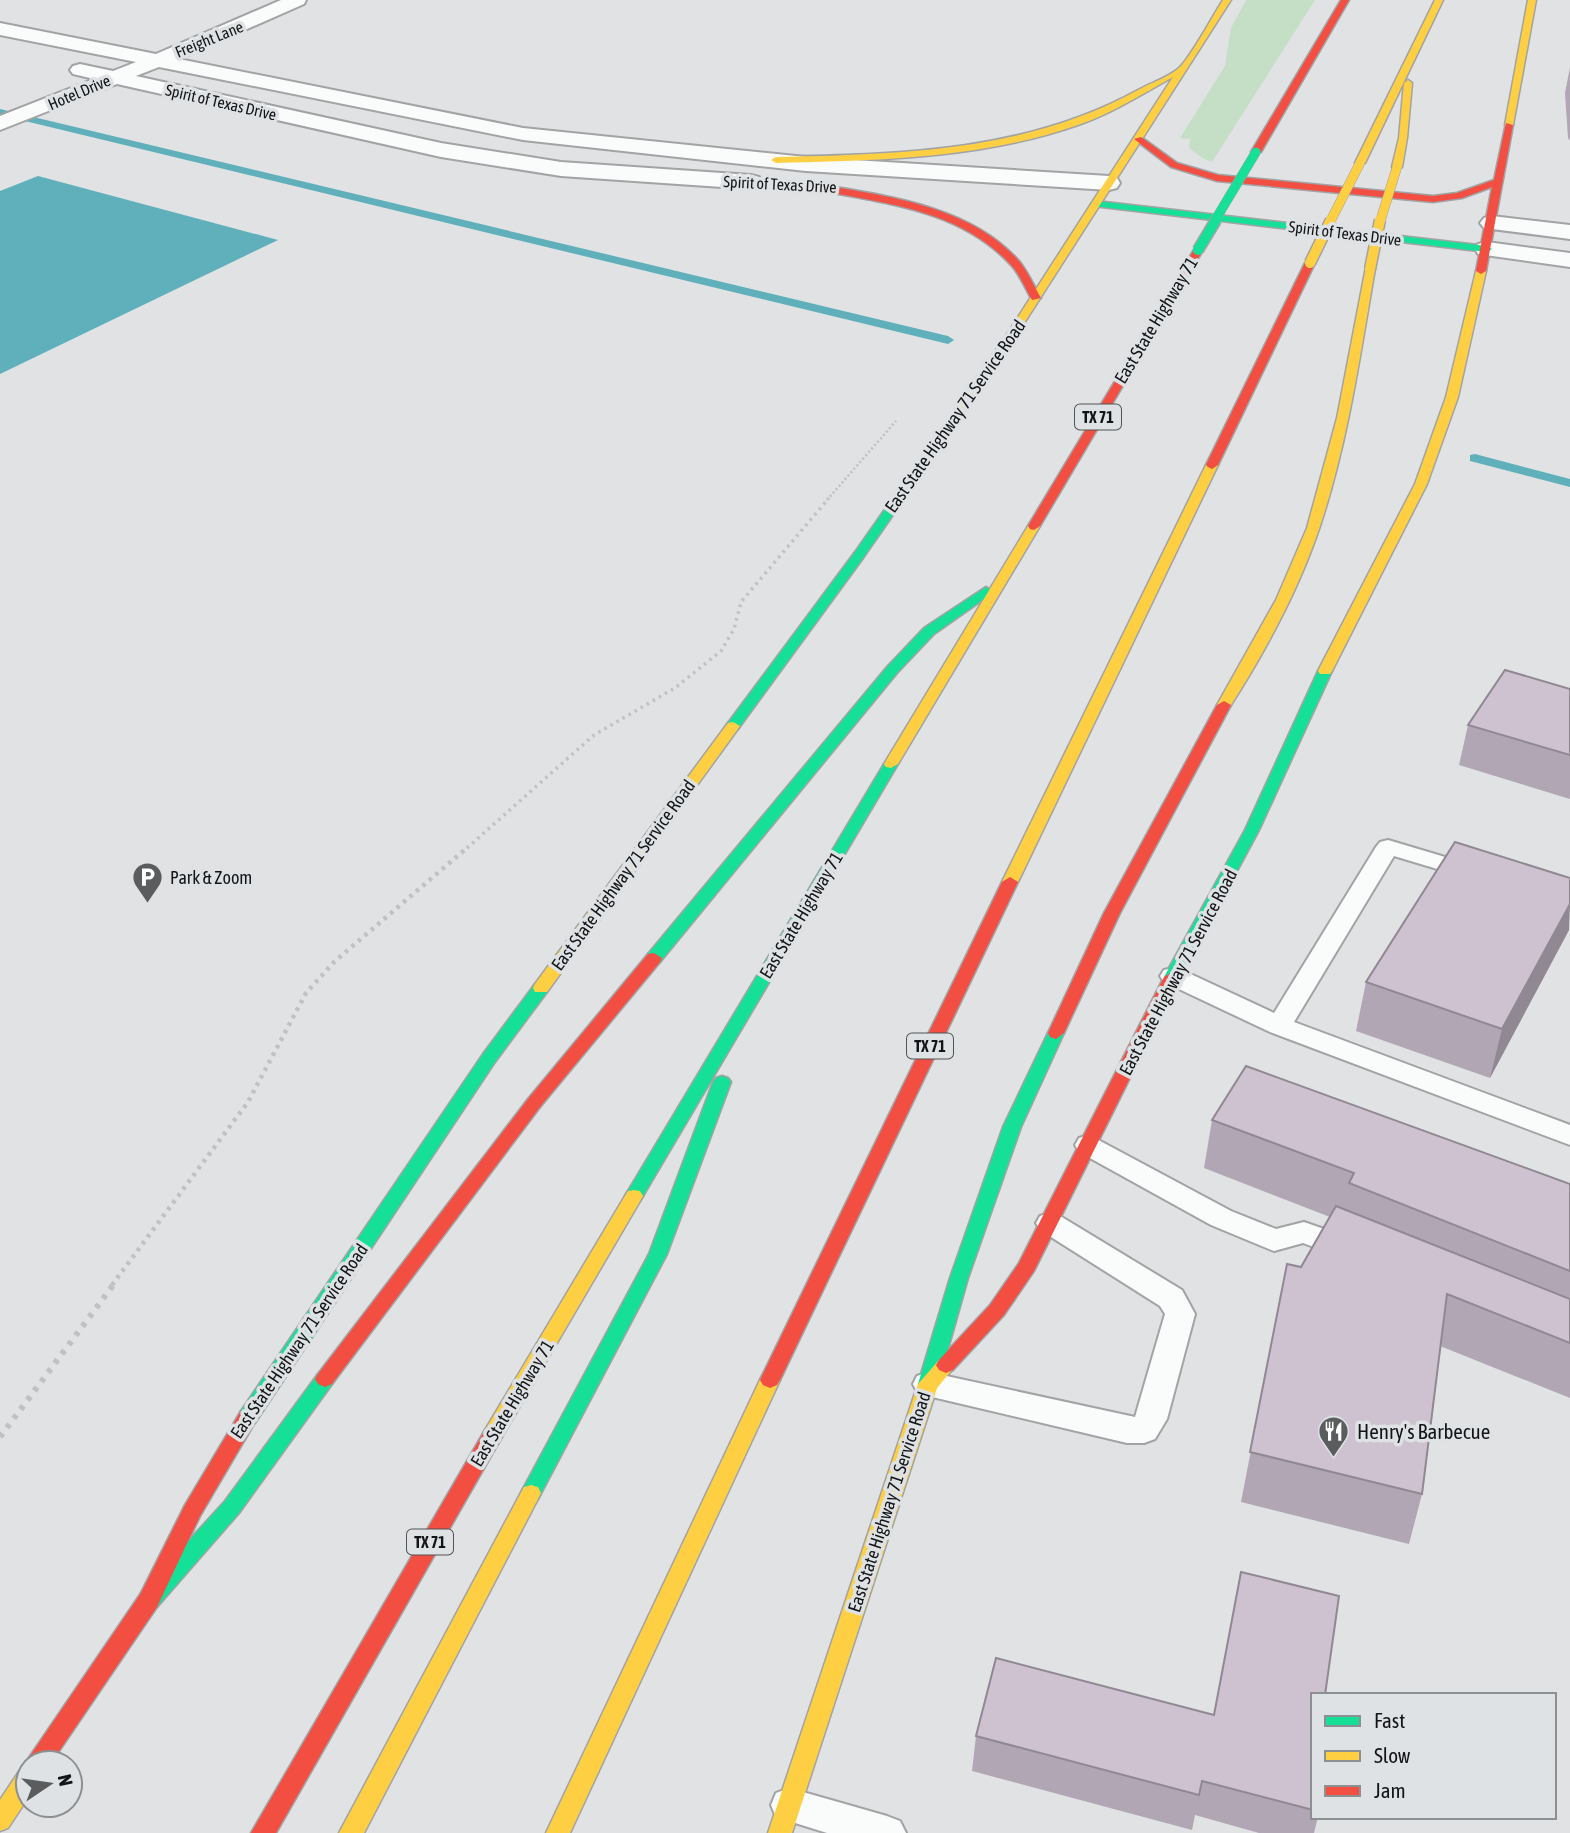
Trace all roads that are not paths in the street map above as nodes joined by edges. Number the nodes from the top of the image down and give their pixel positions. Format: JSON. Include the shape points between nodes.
{"nodes":[{"id":1,"x":297,"y":0,"type":"edge"},
{"id":2,"x":1227,"y":0,"type":"edge"},
{"id":3,"x":1345,"y":0,"type":"edge"},
{"id":4,"x":1439,"y":0,"type":"edge"},
{"id":5,"x":1532,"y":0,"type":"edge"},
{"id":6,"x":0,"y":29,"type":"edge"},
{"id":7,"x":159,"y":59,"type":"junction"},
{"id":8,"x":1408,"y":63,"type":"junction"},
{"id":9,"x":1183,"y":69,"type":"junction"},
{"id":10,"x":114,"y":78,"type":"junction"},
{"id":11,"x":183,"y":93,"type":"junction"},
{"id":12,"x":362,"y":102,"type":"junction"},
{"id":13,"x":43,"y":107,"type":"junction"},
{"id":14,"x":443,"y":120,"type":"junction"},
{"id":15,"x":2,"y":123,"type":"edge"},
{"id":16,"x":316,"y":123,"type":"junction"},
{"id":17,"x":1138,"y":139,"type":"junction"},
{"id":18,"x":396,"y":140,"type":"junction"},
{"id":19,"x":776,"y":160,"type":"junction"},
{"id":20,"x":1500,"y":181,"type":"junction"},
{"id":21,"x":1109,"y":183,"type":"junction"},
{"id":22,"x":810,"y":186,"type":"junction"},
{"id":23,"x":1133,"y":186,"type":"dead end"},
{"id":24,"x":1214,"y":194,"type":"dead end"},
{"id":25,"x":1242,"y":197,"type":"dead end"},
{"id":26,"x":1096,"y":204,"type":"junction"},
{"id":27,"x":1326,"y":206,"type":"dead end"},
{"id":28,"x":1395,"y":213,"type":"dead end"},
{"id":29,"x":1485,"y":222,"type":"junction"},
{"id":30,"x":1570,"y":232,"type":"edge"},
{"id":31,"x":1487,"y":250,"type":"junction"},
{"id":32,"x":1570,"y":260,"type":"edge"},
{"id":33,"x":1036,"y":298,"type":"junction"},
{"id":34,"x":997,"y":584,"type":"junction"},
{"id":35,"x":1492,"y":878,"type":"edge"},
{"id":36,"x":1174,"y":976,"type":"junction"},
{"id":37,"x":757,"y":989,"type":"junction"},
{"id":38,"x":1279,"y":1026,"type":"junction"},
{"id":39,"x":1570,"y":1135,"type":"edge"},
{"id":40,"x":1089,"y":1145,"type":"junction"},
{"id":41,"x":1050,"y":1223,"type":"junction"},
{"id":42,"x":1367,"y":1258,"type":"edge"},
{"id":43,"x":929,"y":1384,"type":"junction"},
{"id":44,"x":149,"y":1600,"type":"junction"},
{"id":45,"x":48,"y":1749,"type":"edge"},
{"id":46,"x":14,"y":1800,"type":"edge"},
{"id":47,"x":785,"y":1819,"type":"edge"},
{"id":48,"x":0,"y":1820,"type":"edge"},
{"id":49,"x":263,"y":1833,"type":"edge"},
{"id":50,"x":351,"y":1833,"type":"edge"},
{"id":51,"x":558,"y":1833,"type":"edge"},
{"id":52,"x":887,"y":1833,"type":"edge"}],
"edges":[{"from":1,"to":7,"type":"street","name":"Freight Lane"},
{"from":2,"to":9,"type":"main road","name":"East State Highway 71 Service Road"},
{"from":3,"to":34,"type":"main road","name":"East State Highway 71","number":"TX 71","bridge":true},
{"from":4,"to":8,"type":"main road","number":"TX 71"},
{"from":5,"to":20,"type":"main road","name":"East State Highway 71 Service Road"},
{"from":6,"to":7,"type":"street","name":"Spirit of Texas Drive"},
{"from":7,"to":10,"type":"street","name":"Hotel Drive"},
{"from":7,"to":12,"type":"street","name":"Spirit of Texas Drive"},
{"from":8,"to":43,"type":"main road","bridge":true,"via":[[1403,138],[1379,224],[1339,442],[1319,510],[1299,565],[1111,913],[1012,1127],[959,1278]]},
{"from":8,"to":51,"type":"main road","number":"TX 71","bridge":true,"via":[[811,1291]]},
{"from":9,"to":17,"type":"main road","name":"East State Highway 71 Service Road"},
{"from":9,"to":19,"type":"main road","via":[[1094,115],[1009,141],[929,153]]},
{"from":10,"to":11,"type":"street","name":"Spirit of Texas Drive"},
{"from":10,"to":13,"type":"street","name":"Hotel Drive"},
{"from":10,"to":13,"type":"street","name":"Spirit of Texas Drive","via":[[64,73]]},
{"from":11,"to":13,"type":"street","via":[[110,94]]},
{"from":11,"to":16,"type":"street","name":"Spirit of Texas Drive"},
{"from":12,"to":14,"type":"street","name":"Spirit of Texas Drive"},
{"from":12,"to":16,"type":"street"},
{"from":13,"to":15,"type":"street","name":"Hotel Drive"},
{"from":14,"to":18,"type":"street"},
{"from":14,"to":19,"type":"street","name":"Spirit of Texas Drive","via":[[523,134]]},
{"from":16,"to":18,"type":"street","name":"Spirit of Texas Drive"},
{"from":17,"to":20,"type":"main road","via":[[1174,165],[1217,178],[1433,199],[1459,196]]},
{"from":17,"to":21,"type":"main road","name":"East State Highway 71 Service Road"},
{"from":18,"to":22,"type":"street","name":"Spirit of Texas Drive","via":[[561,169]]},
{"from":19,"to":21,"type":"street","name":"Spirit of Texas Drive"},
{"from":20,"to":29,"type":"main road","name":"East State Highway 71 Service Road"},
{"from":21,"to":23,"type":"main road","name":"Spirit of Texas Drive"},
{"from":21,"to":26,"type":"main road","name":"East State Highway 71 Service Road"},
{"from":22,"to":26,"type":"street","name":"Spirit of Texas Drive"},
{"from":22,"to":33,"type":"main road","via":[[900,204],[966,226],[1014,262]]},
{"from":24,"to":25,"type":"main road"},
{"from":26,"to":31,"type":"main road","name":"Spirit of Texas Drive"},
{"from":26,"to":33,"type":"main road","name":"East State Highway 71 Service Road"},
{"from":27,"to":28,"type":"main road","name":"Spirit of Texas Drive"},
{"from":29,"to":30,"type":"street"},
{"from":29,"to":31,"type":"main road","name":"East State Highway 71 Service Road"},
{"from":31,"to":32,"type":"street","name":"Spirit of Texas Drive"},
{"from":31,"to":36,"type":"main road","name":"East State Highway 71 Service Road","via":[[1452,397],[1421,484],[1315,690],[1252,830]]},
{"from":33,"to":44,"type":"main road","name":"East State Highway 71 Service Road","via":[[859,555],[442,1126],[228,1447]]},
{"from":34,"to":37,"type":"main road","name":"East State Highway 71","number":"TX 71"},
{"from":34,"to":44,"type":"main road","via":[[929,631],[716,880],[526,1114],[356,1335],[232,1507]]},
{"from":35,"to":38,"type":"lane","via":[[1388,847]]},
{"from":36,"to":38,"type":"lane"},
{"from":36,"to":40,"type":"main road","name":"East State Highway 71 Service Road"},
{"from":37,"to":49,"type":"main road","name":"East State Highway 71","number":"TX 71"},
{"from":37,"to":50,"type":"main road","via":[[658,1254]]},
{"from":38,"to":39,"type":"lane"},
{"from":40,"to":41,"type":"main road","name":"East State Highway 71 Service Road"},
{"from":40,"to":42,"type":"lane","via":[[1221,1218],[1274,1240],[1304,1232]]},
{"from":41,"to":43,"type":"main road","name":"East State Highway 71 Service Road","via":[[997,1310]]},
{"from":41,"to":43,"type":"lane","via":[[1171,1298],[1180,1314],[1144,1430],[1127,1430]]},
{"from":43,"to":47,"type":"main road","name":"East State Highway 71 Service Road"},
{"from":44,"to":45,"type":"main road","name":"East State Highway 71 Service Road"},
{"from":46,"to":48,"type":"main road"},
{"from":47,"to":52,"type":"lane"}]}
